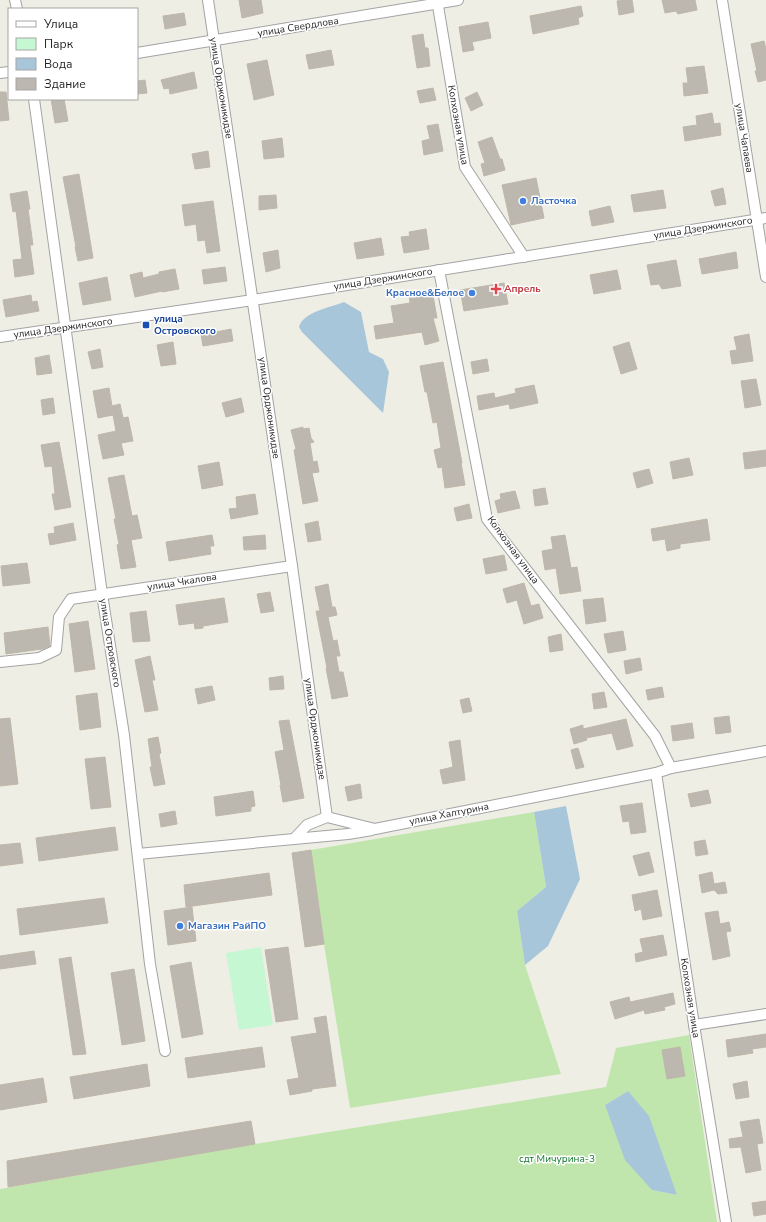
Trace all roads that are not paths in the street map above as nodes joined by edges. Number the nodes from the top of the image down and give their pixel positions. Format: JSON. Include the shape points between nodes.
{"nodes":[{"id":1,"x":208,"y":0,"type":"edge"},
{"id":2,"x":458,"y":0,"type":"edge"},
{"id":3,"x":722,"y":0,"type":"edge"},
{"id":4,"x":437,"y":2,"type":"edge"},
{"id":5,"x":214,"y":41,"type":"junction"},
{"id":6,"x":138,"y":53,"type":"edge"},
{"id":7,"x":34,"y":100,"type":"edge"},
{"id":8,"x":762,"y":219,"type":"edge"},
{"id":9,"x":524,"y":257,"type":"junction"},
{"id":10,"x":439,"y":270,"type":"junction"},
{"id":11,"x":766,"y":277,"type":"edge"},
{"id":12,"x":253,"y":300,"type":"junction"},
{"id":13,"x":64,"y":327,"type":"junction"},
{"id":14,"x":0,"y":337,"type":"edge"},
{"id":15,"x":292,"y":566,"type":"junction"},
{"id":16,"x":102,"y":594,"type":"junction"},
{"id":17,"x":0,"y":662,"type":"edge"},
{"id":18,"x":766,"y":751,"type":"edge"},
{"id":19,"x":671,"y":768,"type":"junction"},
{"id":20,"x":656,"y":773,"type":"junction"},
{"id":21,"x":327,"y":817,"type":"junction"},
{"id":22,"x":375,"y":829,"type":"junction"},
{"id":23,"x":294,"y":839,"type":"junction"},
{"id":24,"x":138,"y":854,"type":"junction"},
{"id":25,"x":766,"y":1014,"type":"edge"},
{"id":26,"x":694,"y":1025,"type":"junction"},
{"id":27,"x":165,"y":1051,"type":"dead end"},
{"id":28,"x":726,"y":1222,"type":"edge"}],
"edges":[{"from":1,"to":5,"type":"street","name":"улица Орджоникидзе"},
{"from":2,"to":4,"type":"street","name":"улица Свердлова"},
{"from":3,"to":8,"type":"street","name":"улица Чапаева"},
{"from":4,"to":5,"type":"street","name":"улица Свердлова"},
{"from":4,"to":9,"type":"street","name":"Колхозная улица","via":[[465,167]]},
{"from":5,"to":6,"type":"street","name":"улица Свердлова"},
{"from":5,"to":12,"type":"street","name":"улица Орджоникидзе"},
{"from":7,"to":13,"type":"street","name":"улица Островского"},
{"from":8,"to":9,"type":"street","name":"улица Дзержинского"},
{"from":8,"to":11,"type":"street","name":"улица Чапаева"},
{"from":9,"to":10,"type":"street","name":"улица Дзержинского"},
{"from":10,"to":12,"type":"street","name":"улица Дзержинского"},
{"from":10,"to":19,"type":"street","name":"Колхозная улица","via":[[487,518],[655,736]]},
{"from":12,"to":13,"type":"street","name":"улица Дзержинского"},
{"from":12,"to":15,"type":"street","name":"улица Орджоникидзе"},
{"from":13,"to":14,"type":"street","name":"улица Дзержинского"},
{"from":13,"to":16,"type":"street","name":"улица Островского"},
{"from":15,"to":16,"type":"street","name":"улица Чкалова"},
{"from":15,"to":21,"type":"street","name":"улица Орджоникидзе"},
{"from":16,"to":17,"type":"street","name":"улица Чкалова","via":[[71,599],[59,617],[56,650],[39,658]]},
{"from":16,"to":24,"type":"street","name":"улица Островского","via":[[124,734]]},
{"from":18,"to":19,"type":"street","name":"улица Халтурина"},
{"from":19,"to":20,"type":"street","name":"улица Халтурина"},
{"from":20,"to":22,"type":"street","name":"улица Халтурина"},
{"from":20,"to":26,"type":"street","name":"Колхозная улица"},
{"from":21,"to":22,"type":"street","name":"улица Халтурина"},
{"from":21,"to":23,"type":"street","via":[[307,825]]},
{"from":22,"to":23,"type":"street"},
{"from":23,"to":24,"type":"street"},
{"from":24,"to":27,"type":"street","name":"улица Островского","via":[[150,964]]},
{"from":25,"to":26,"type":"street"},
{"from":26,"to":28,"type":"street","name":"Колхозная улица"}]}
